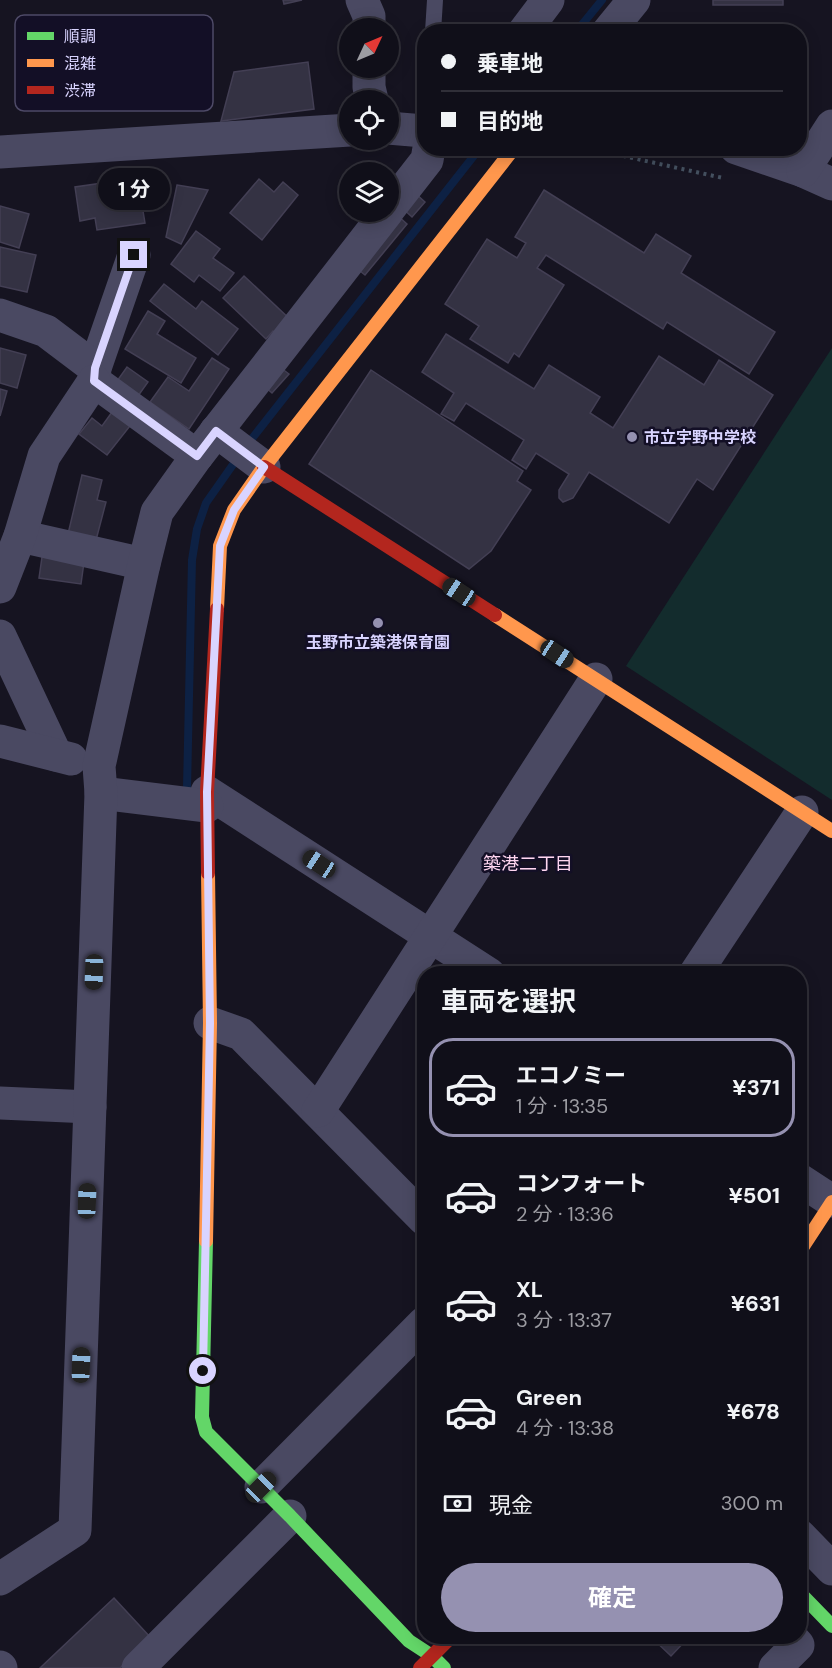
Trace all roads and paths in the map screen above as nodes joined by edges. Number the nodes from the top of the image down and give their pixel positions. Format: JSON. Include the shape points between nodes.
{"nodes":[{"id":1,"x":362,"y":0,"type":"edge"},
{"id":2,"x":435,"y":0,"type":"edge"},
{"id":3,"x":548,"y":0,"type":"edge"},
{"id":4,"x":634,"y":0,"type":"edge"},
{"id":5,"x":369,"y":18,"type":"edge"},
{"id":6,"x":434,"y":24,"type":"edge"},
{"id":7,"x":530,"y":24,"type":"edge"},
{"id":8,"x":614,"y":24,"type":"edge"},
{"id":9,"x":832,"y":126,"type":"edge"},
{"id":10,"x":399,"y":129,"type":"edge"},
{"id":11,"x":339,"y":130,"type":"edge"},
{"id":12,"x":417,"y":130,"type":"edge"},
{"id":13,"x":0,"y":152,"type":"edge"},
{"id":14,"x":428,"y":156,"type":"edge"},
{"id":15,"x":507,"y":156,"type":"edge"},
{"id":16,"x":643,"y":156,"type":"edge"},
{"id":17,"x":731,"y":164,"type":"edge"},
{"id":18,"x":818,"y":177,"type":"edge"},
{"id":19,"x":399,"y":197,"type":"edge"},
{"id":20,"x":381,"y":222,"type":"edge"},
{"id":21,"x":134,"y":255,"type":"dead end"},
{"id":22,"x":0,"y":315,"type":"edge"},
{"id":23,"x":95,"y":375,"type":"junction"},
{"id":24,"x":233,"y":452,"type":"junction"},
{"id":25,"x":20,"y":536,"type":"junction"},
{"id":26,"x":144,"y":564,"type":"junction"},
{"id":27,"x":0,"y":587,"type":"edge"},
{"id":28,"x":0,"y":636,"type":"edge"},
{"id":29,"x":596,"y":679,"type":"junction"},
{"id":30,"x":0,"y":741,"type":"edge"},
{"id":31,"x":56,"y":755,"type":"junction"},
{"id":32,"x":100,"y":779,"type":"junction"},
{"id":33,"x":207,"y":799,"type":"junction"},
{"id":34,"x":802,"y":812,"type":"junction"},
{"id":35,"x":832,"y":831,"type":"edge"},
{"id":36,"x":430,"y":936,"type":"junction"},
{"id":37,"x":477,"y":966,"type":"edge"},
{"id":38,"x":700,"y":966,"type":"edge"},
{"id":39,"x":210,"y":1023,"type":"junction"},
{"id":40,"x":0,"y":1103,"type":"edge"},
{"id":41,"x":90,"y":1107,"type":"junction"},
{"id":42,"x":318,"y":1111,"type":"junction"},
{"id":43,"x":807,"y":1185,"type":"edge"},
{"id":44,"x":832,"y":1202,"type":"edge"},
{"id":45,"x":417,"y":1212,"type":"edge"},
{"id":46,"x":807,"y":1240,"type":"edge"},
{"id":47,"x":417,"y":1330,"type":"edge"},
{"id":48,"x":261,"y":1487,"type":"junction"},
{"id":49,"x":290,"y":1516,"type":"junction"},
{"id":50,"x":807,"y":1543,"type":"edge"},
{"id":51,"x":832,"y":1569,"type":"edge"},
{"id":52,"x":0,"y":1579,"type":"edge"},
{"id":53,"x":807,"y":1600,"type":"edge"},
{"id":54,"x":832,"y":1626,"type":"edge"},
{"id":55,"x":444,"y":1644,"type":"edge"},
{"id":56,"x":797,"y":1644,"type":"edge"},
{"id":57,"x":432,"y":1656,"type":"junction"},
{"id":58,"x":138,"y":1668,"type":"edge"},
{"id":59,"x":420,"y":1668,"type":"edge"},
{"id":60,"x":444,"y":1668,"type":"edge"},
{"id":61,"x":775,"y":1668,"type":"edge"}],
"edges":[{"from":1,"to":5,"type":"street"},
{"from":2,"to":6,"type":"lane"},
{"from":3,"to":7,"type":"street"},
{"from":4,"to":8,"type":"street"},
{"from":9,"to":18,"type":"street"},
{"from":10,"to":12,"type":"street"},
{"from":11,"to":13,"type":"street"},
{"from":14,"to":19,"type":"street"},
{"from":15,"to":24,"type":"street"},
{"from":16,"to":17,"type":"path"},
{"from":17,"to":18,"type":"street"},
{"from":20,"to":24,"type":"street"},
{"from":21,"to":23,"type":"street"},
{"from":22,"to":23,"type":"street","via":[[46,331]]},
{"from":23,"to":24,"type":"street"},
{"from":23,"to":25,"type":"street","via":[[44,456]]},
{"from":24,"to":26,"type":"street","via":[[157,512]]},
{"from":24,"to":29,"type":"street"},
{"from":24,"to":33,"type":"street","via":[[234,510],[220,546]]},
{"from":25,"to":26,"type":"street"},
{"from":25,"to":27,"type":"street"},
{"from":26,"to":32,"type":"street"},
{"from":28,"to":31,"type":"street"},
{"from":29,"to":34,"type":"street"},
{"from":29,"to":36,"type":"street"},
{"from":30,"to":31,"type":"street"},
{"from":31,"to":32,"type":"street"},
{"from":32,"to":33,"type":"street"},
{"from":32,"to":41,"type":"street"},
{"from":33,"to":36,"type":"street"},
{"from":33,"to":39,"type":"street"},
{"from":34,"to":35,"type":"street"},
{"from":34,"to":38,"type":"street"},
{"from":36,"to":37,"type":"street"},
{"from":36,"to":42,"type":"street"},
{"from":39,"to":42,"type":"street","via":[[241,1034]]},
{"from":39,"to":48,"type":"street","via":[[202,1417],[206,1432]]},
{"from":40,"to":41,"type":"street"},
{"from":41,"to":52,"type":"street","via":[[75,1530]]},
{"from":42,"to":45,"type":"street"},
{"from":43,"to":44,"type":"street"},
{"from":44,"to":46,"type":"street"},
{"from":47,"to":48,"type":"street"},
{"from":48,"to":49,"type":"street"},
{"from":49,"to":57,"type":"street","via":[[409,1641]]},
{"from":49,"to":58,"type":"street"},
{"from":50,"to":51,"type":"street"},
{"from":53,"to":54,"type":"street"},
{"from":55,"to":57,"type":"street"},
{"from":56,"to":61,"type":"street"},
{"from":57,"to":59,"type":"street"},
{"from":57,"to":60,"type":"street"}]}
